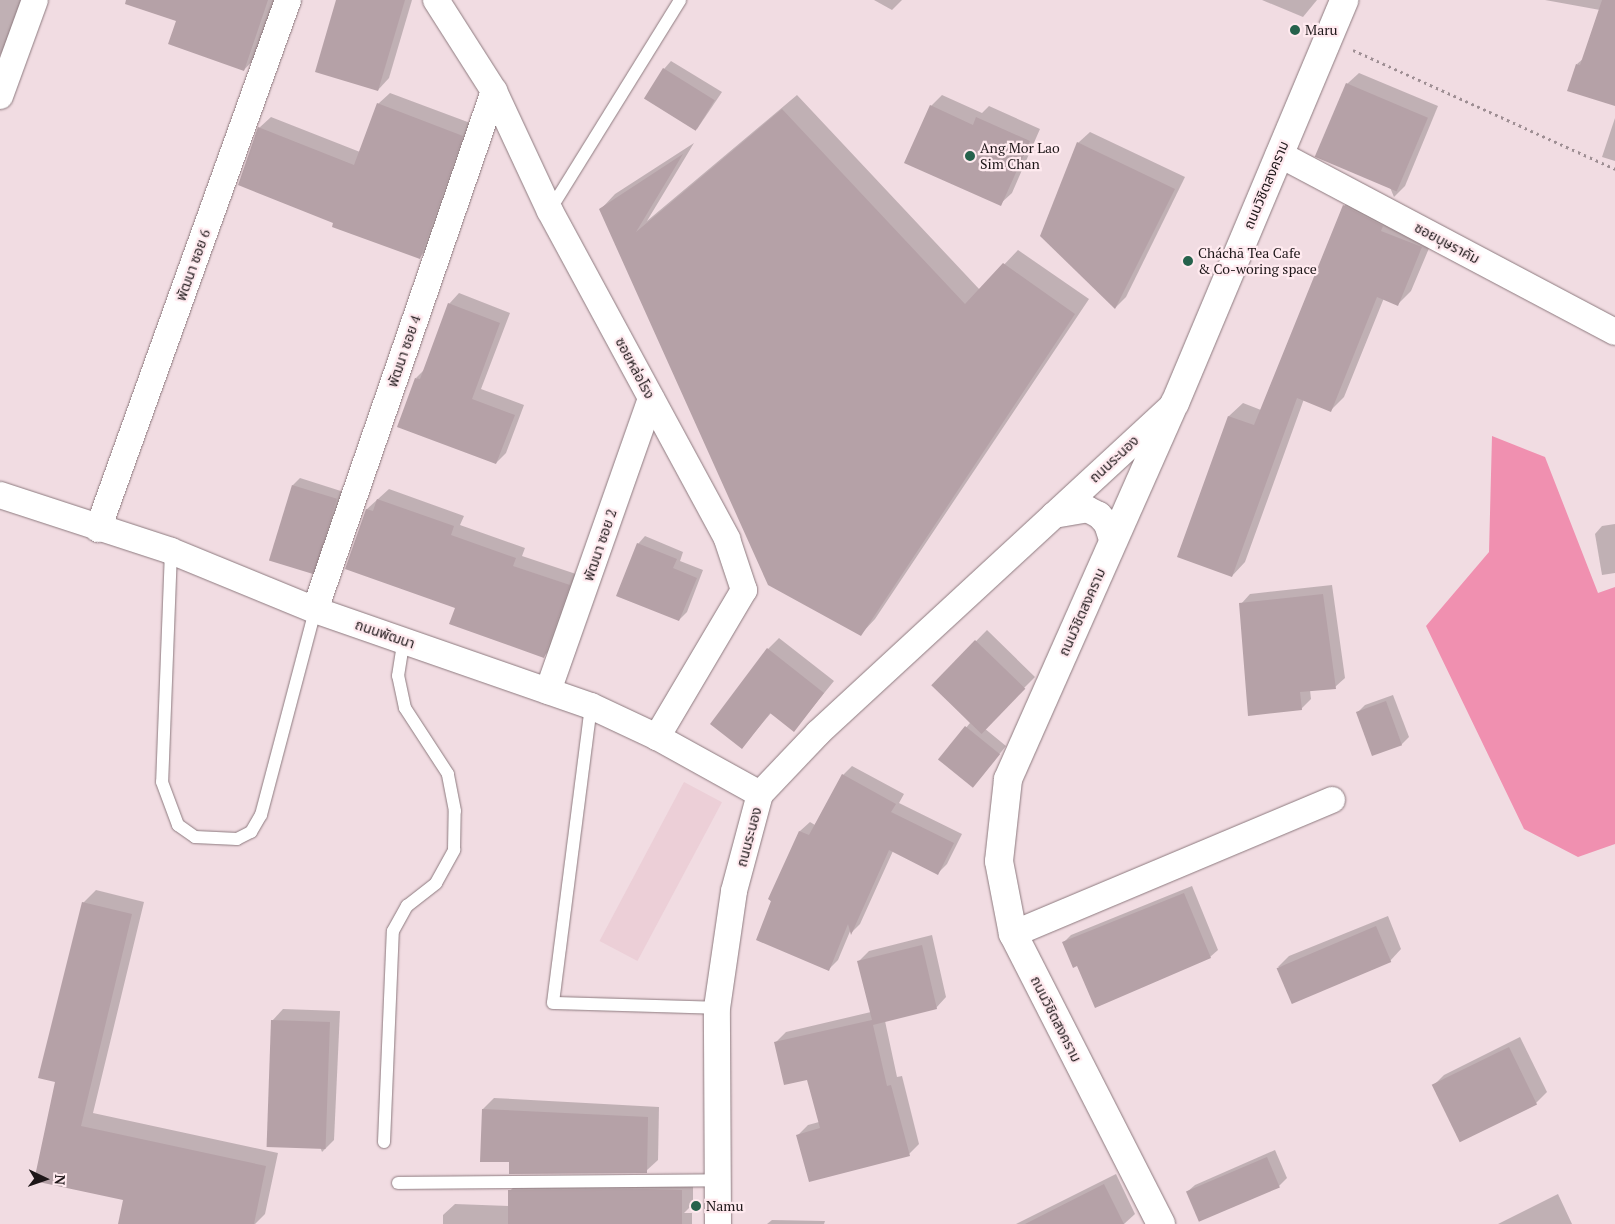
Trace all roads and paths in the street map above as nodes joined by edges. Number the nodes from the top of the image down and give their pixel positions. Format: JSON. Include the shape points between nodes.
{"nodes":[{"id":1,"x":35,"y":0,"type":"edge"},
{"id":2,"x":288,"y":0,"type":"edge"},
{"id":3,"x":436,"y":0,"type":"edge"},
{"id":4,"x":680,"y":0,"type":"edge"},
{"id":5,"x":1344,"y":0,"type":"edge"},
{"id":6,"x":1328,"y":38,"type":"junction"},
{"id":7,"x":494,"y":91,"type":"junction"},
{"id":8,"x":0,"y":96,"type":"edge"},
{"id":9,"x":1279,"y":154,"type":"junction"},
{"id":10,"x":1615,"y":169,"type":"edge"},
{"id":11,"x":550,"y":211,"type":"junction"},
{"id":12,"x":1615,"y":332,"type":"edge"},
{"id":13,"x":651,"y":399,"type":"junction"},
{"id":14,"x":1175,"y":403,"type":"junction"},
{"id":15,"x":0,"y":495,"type":"edge"},
{"id":16,"x":1054,"y":515,"type":"junction"},
{"id":17,"x":98,"y":529,"type":"junction"},
{"id":18,"x":1113,"y":542,"type":"junction"},
{"id":19,"x":171,"y":552,"type":"junction"},
{"id":20,"x":315,"y":610,"type":"junction"},
{"id":21,"x":404,"y":640,"type":"junction"},
{"id":22,"x":548,"y":691,"type":"junction"},
{"id":23,"x":591,"y":706,"type":"junction"},
{"id":24,"x":657,"y":737,"type":"junction"},
{"id":25,"x":760,"y":794,"type":"junction"},
{"id":26,"x":1332,"y":800,"type":"dead end"},
{"id":27,"x":1013,"y":934,"type":"junction"},
{"id":28,"x":717,"y":1008,"type":"junction"},
{"id":29,"x":384,"y":1142,"type":"dead end"},
{"id":30,"x":718,"y":1180,"type":"junction"},
{"id":31,"x":398,"y":1183,"type":"dead end"},
{"id":32,"x":718,"y":1224,"type":"edge"},
{"id":33,"x":1160,"y":1224,"type":"edge"}],
"edges":[{"from":1,"to":8,"type":"street"},
{"from":2,"to":17,"type":"street","name":"พัฒนา ซอย 6"},
{"from":3,"to":7,"type":"street","name":"ซอยหล่อโรง"},
{"from":4,"to":11,"type":"lane"},
{"from":5,"to":6,"type":"street","name":"ถนนวิชิตสงคราม"},
{"from":6,"to":9,"type":"street","name":"ถนนวิชิตสงคราม"},
{"from":6,"to":10,"type":"path"},
{"from":7,"to":11,"type":"street","name":"ซอยหล่อโรง"},
{"from":7,"to":20,"type":"street","name":"พัฒนา ซอย 4"},
{"from":9,"to":12,"type":"street","name":"ซอยบุษราคัม"},
{"from":9,"to":14,"type":"street","name":"ถนนวิชิตสงคราม"},
{"from":11,"to":13,"type":"street","name":"ซอยหล่อโรง"},
{"from":13,"to":22,"type":"street","name":"พัฒนา ซอย 2"},
{"from":13,"to":24,"type":"street","name":"ซอยหล่อโรง","via":[[727,539],[744,590]]},
{"from":14,"to":16,"type":"street","name":"ถนนระนอง"},
{"from":14,"to":18,"type":"street","name":"ถนนวิชิตสงคราม"},
{"from":15,"to":17,"type":"street","name":"ถนนพัฒนา"},
{"from":16,"to":18,"type":"street","via":[[1087,510],[1100,515],[1108,524]]},
{"from":16,"to":25,"type":"street","name":"ถนนระนอง","via":[[818,734]]},
{"from":17,"to":19,"type":"street","name":"ถนนพัฒนา"},
{"from":18,"to":27,"type":"street","name":"ถนนวิชิตสงคราม","via":[[1008,780],[999,860]]},
{"from":19,"to":20,"type":"street","name":"ถนนพัฒนา"},
{"from":19,"to":20,"type":"lane","via":[[162,782],[178,825],[195,837],[238,839],[251,832],[261,815]]},
{"from":20,"to":21,"type":"street","name":"ถนนพัฒนา"},
{"from":21,"to":22,"type":"street","name":"ถนนพัฒนา"},
{"from":21,"to":29,"type":"lane","via":[[398,676],[405,708],[448,774],[455,812],[454,850],[436,883],[407,906],[393,931]]},
{"from":22,"to":23,"type":"street","name":"ถนนพัฒนา"},
{"from":23,"to":24,"type":"street","name":"ถนนพัฒนา"},
{"from":23,"to":28,"type":"lane","via":[[553,1003]]},
{"from":24,"to":25,"type":"street","name":"ถนนพัฒนา"},
{"from":25,"to":28,"type":"street","name":"ถนนระนอง","via":[[734,891]]},
{"from":26,"to":27,"type":"street"},
{"from":27,"to":33,"type":"street","name":"ถนนวิชิตสงคราม"},
{"from":28,"to":30,"type":"street","name":"ถนนระนอง"},
{"from":30,"to":31,"type":"lane"},
{"from":30,"to":32,"type":"street","name":"ถนนระนอง"}]}
